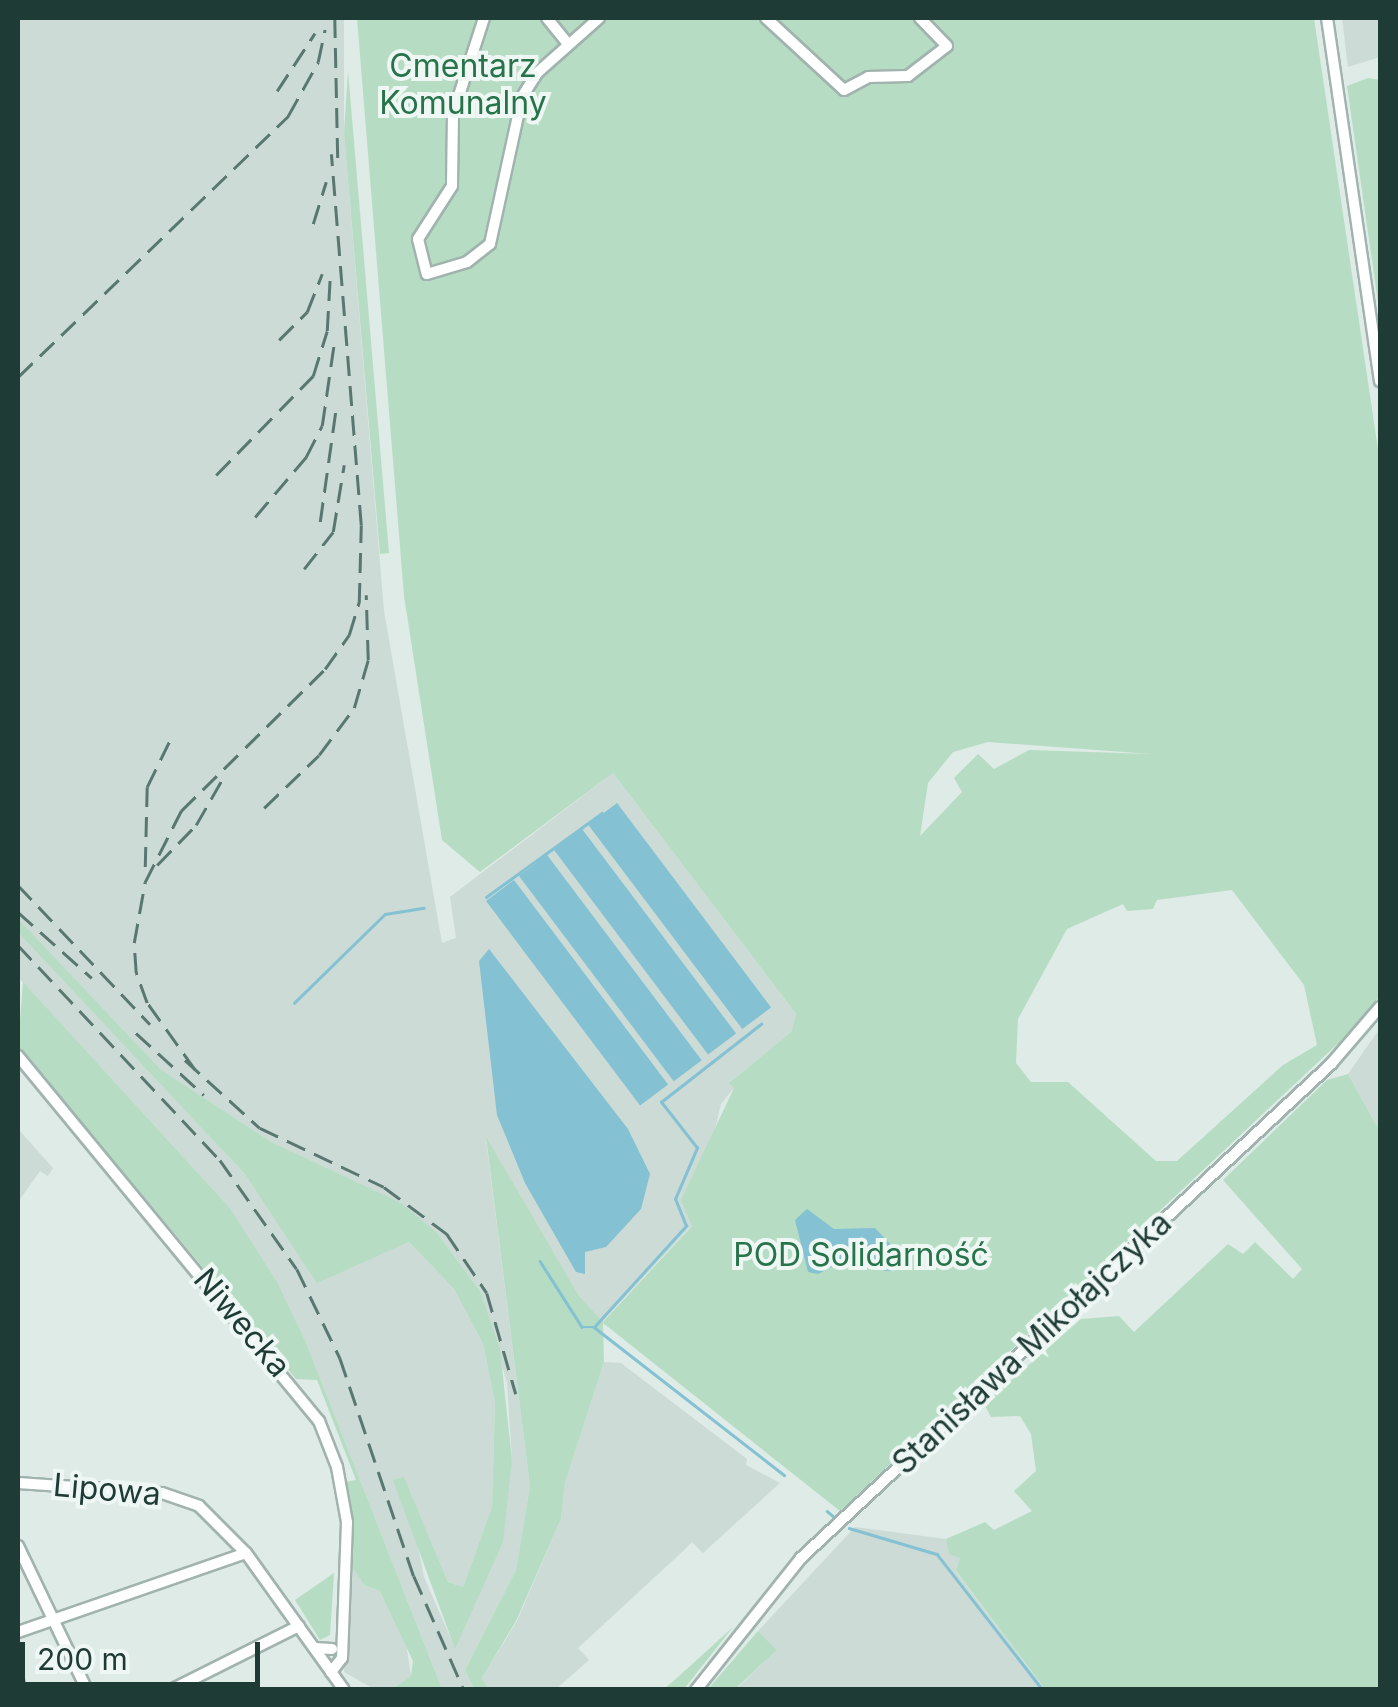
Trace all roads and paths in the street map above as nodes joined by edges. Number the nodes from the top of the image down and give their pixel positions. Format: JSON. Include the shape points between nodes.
{"nodes":[{"id":1,"x":484,"y":18,"type":"edge"},
{"id":2,"x":547,"y":18,"type":"edge"},
{"id":3,"x":599,"y":18,"type":"edge"},
{"id":4,"x":766,"y":18,"type":"edge"},
{"id":5,"x":920,"y":18,"type":"edge"},
{"id":6,"x":1327,"y":18,"type":"edge"},
{"id":7,"x":568,"y":44,"type":"dead end"},
{"id":8,"x":1380,"y":380,"type":"edge"},
{"id":9,"x":1380,"y":1007,"type":"edge"},
{"id":10,"x":18,"y":1056,"type":"edge"},
{"id":11,"x":18,"y":1483,"type":"edge"},
{"id":12,"x":18,"y":1546,"type":"edge"},
{"id":13,"x":246,"y":1553,"type":"junction"},
{"id":14,"x":51,"y":1617,"type":"junction"},
{"id":15,"x":298,"y":1626,"type":"junction"},
{"id":16,"x":18,"y":1632,"type":"edge"},
{"id":17,"x":337,"y":1645,"type":"junction"},
{"id":18,"x":315,"y":1648,"type":"junction"},
{"id":19,"x":328,"y":1667,"type":"junction"},
{"id":20,"x":18,"y":1681,"type":"edge"},
{"id":21,"x":22,"y":1690,"type":"edge"},
{"id":22,"x":87,"y":1690,"type":"edge"},
{"id":23,"x":171,"y":1690,"type":"edge"},
{"id":24,"x":344,"y":1690,"type":"edge"},
{"id":25,"x":696,"y":1690,"type":"edge"}],
"edges":[{"from":1,"to":3,"type":"street","via":[[453,114],[452,186],[418,239],[427,274],[468,262],[490,244],[522,97],[537,73]]},
{"from":2,"to":7,"type":"street"},
{"from":4,"to":5,"type":"street","via":[[844,90],[868,77],[908,76],[947,46]]},
{"from":6,"to":8,"type":"street"},
{"from":9,"to":25,"type":"street","name":"Stanisława Mikołajczyka","via":[[1320,1075],[812,1548]]},
{"from":10,"to":17,"type":"street","name":"Niwecka","via":[[315,1413],[344,1496]]},
{"from":11,"to":13,"type":"street","name":"Lipowa","via":[[183,1497],[215,1517]]},
{"from":12,"to":14,"type":"street"},
{"from":13,"to":14,"type":"street"},
{"from":13,"to":15,"type":"street","name":"Lipowa"},
{"from":14,"to":16,"type":"street"},
{"from":14,"to":22,"type":"street"},
{"from":15,"to":18,"type":"street","name":"Lipowa"},
{"from":15,"to":23,"type":"street"},
{"from":17,"to":18,"type":"street"},
{"from":17,"to":19,"type":"street","name":"Niwecka"},
{"from":18,"to":19,"type":"street","name":"Lipowa"},
{"from":19,"to":24,"type":"street","name":"Lipowa"},
{"from":20,"to":21,"type":"street"}]}
